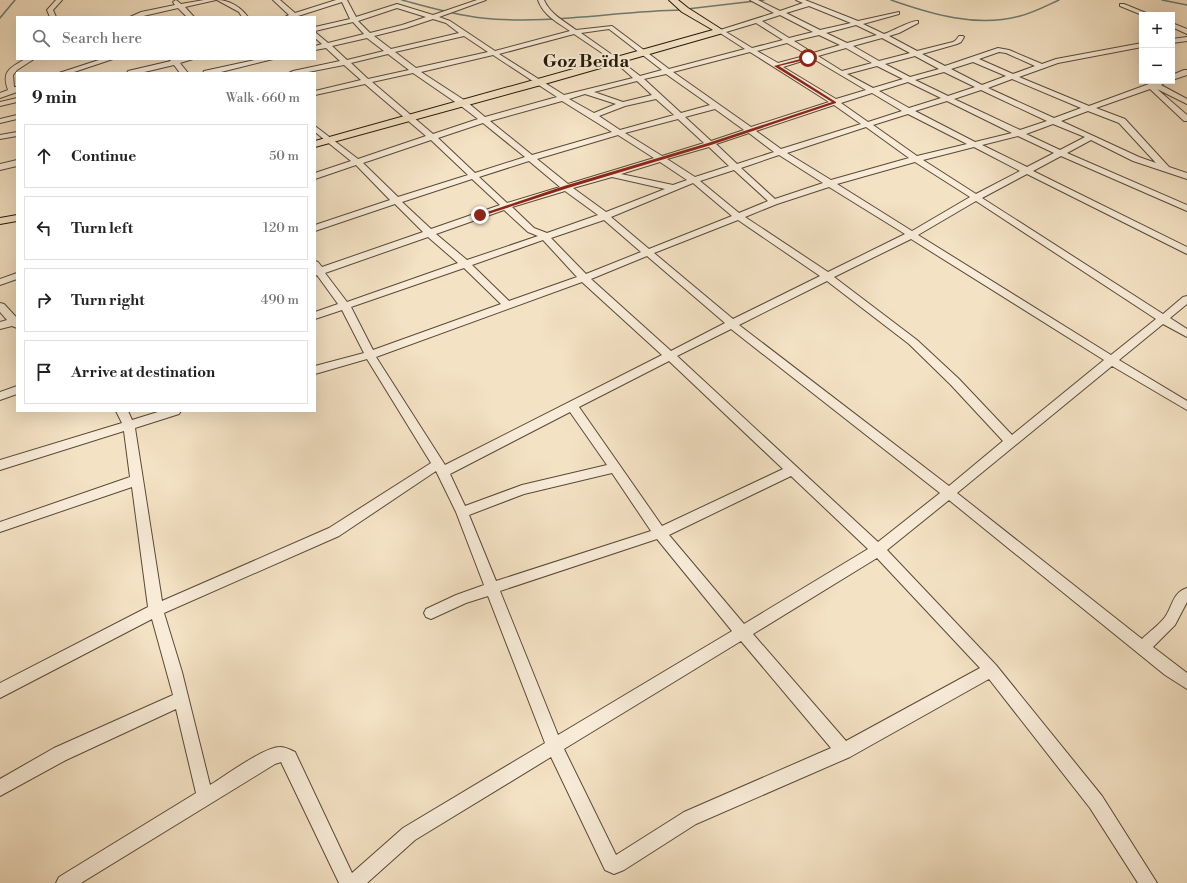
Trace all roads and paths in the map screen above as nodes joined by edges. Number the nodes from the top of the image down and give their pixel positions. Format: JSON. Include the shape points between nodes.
{"nodes":[{"id":1,"x":59,"y":0,"type":"edge"},
{"id":2,"x":174,"y":0,"type":"edge"},
{"id":3,"x":213,"y":0,"type":"edge"},
{"id":4,"x":220,"y":0,"type":"edge"},
{"id":5,"x":276,"y":0,"type":"edge"},
{"id":6,"x":343,"y":0,"type":"edge"},
{"id":7,"x":483,"y":0,"type":"edge"},
{"id":8,"x":541,"y":0,"type":"edge"},
{"id":9,"x":673,"y":0,"type":"edge"},
{"id":10,"x":753,"y":0,"type":"edge"},
{"id":11,"x":799,"y":0,"type":"edge"},
{"id":12,"x":819,"y":0,"type":"edge"},
{"id":13,"x":809,"y":3,"type":"junction"},
{"id":14,"x":1122,"y":5,"type":"dead end"},
{"id":15,"x":181,"y":7,"type":"junction"},
{"id":16,"x":1140,"y":12,"type":"edge"},
{"id":17,"x":781,"y":13,"type":"junction"},
{"id":18,"x":897,"y":13,"type":"dead end"},
{"id":19,"x":53,"y":16,"type":"edge"},
{"id":20,"x":136,"y":16,"type":"edge"},
{"id":21,"x":190,"y":16,"type":"edge"},
{"id":22,"x":244,"y":16,"type":"edge"},
{"id":23,"x":292,"y":16,"type":"edge"},
{"id":24,"x":433,"y":18,"type":"junction"},
{"id":25,"x":354,"y":20,"type":"junction"},
{"id":26,"x":757,"y":21,"type":"junction"},
{"id":27,"x":916,"y":22,"type":"dead end"},
{"id":28,"x":857,"y":23,"type":"junction"},
{"id":29,"x":1175,"y":26,"type":"edge"},
{"id":30,"x":316,"y":29,"type":"edge"},
{"id":31,"x":720,"y":31,"type":"junction"},
{"id":32,"x":575,"y":32,"type":"junction"},
{"id":33,"x":820,"y":32,"type":"junction"},
{"id":34,"x":1187,"y":32,"type":"edge"},
{"id":35,"x":466,"y":33,"type":"junction"},
{"id":36,"x":316,"y":35,"type":"edge"},
{"id":37,"x":884,"y":35,"type":"junction"},
{"id":38,"x":369,"y":36,"type":"junction"},
{"id":39,"x":961,"y":37,"type":"dead end"},
{"id":40,"x":1187,"y":39,"type":"edge"},
{"id":41,"x":788,"y":40,"type":"junction"},
{"id":42,"x":1175,"y":41,"type":"edge"},
{"id":43,"x":328,"y":45,"type":"junction"},
{"id":44,"x":847,"y":46,"type":"junction"},
{"id":45,"x":1139,"y":46,"type":"edge"},
{"id":46,"x":316,"y":48,"type":"edge"},
{"id":47,"x":751,"y":50,"type":"junction"},
{"id":48,"x":389,"y":52,"type":"junction"},
{"id":49,"x":494,"y":53,"type":"junction"},
{"id":50,"x":641,"y":53,"type":"junction"},
{"id":51,"x":916,"y":53,"type":"junction"},
{"id":52,"x":813,"y":55,"type":"junction"},
{"id":53,"x":28,"y":60,"type":"edge"},
{"id":54,"x":106,"y":60,"type":"edge"},
{"id":55,"x":235,"y":60,"type":"edge"},
{"id":56,"x":265,"y":60,"type":"edge"},
{"id":57,"x":616,"y":60,"type":"junction"},
{"id":58,"x":975,"y":60,"type":"junction"},
{"id":59,"x":174,"y":61,"type":"edge"},
{"id":60,"x":346,"y":62,"type":"junction"},
{"id":61,"x":878,"y":62,"type":"junction"},
{"id":62,"x":240,"y":66,"type":"junction"},
{"id":63,"x":776,"y":66,"type":"junction"},
{"id":64,"x":1041,"y":66,"type":"junction"},
{"id":65,"x":945,"y":69,"type":"junction"},
{"id":66,"x":415,"y":71,"type":"junction"},
{"id":67,"x":67,"y":72,"type":"edge"},
{"id":68,"x":135,"y":72,"type":"edge"},
{"id":69,"x":183,"y":72,"type":"edge"},
{"id":70,"x":213,"y":72,"type":"edge"},
{"id":71,"x":246,"y":72,"type":"edge"},
{"id":72,"x":298,"y":72,"type":"edge"},
{"id":73,"x":666,"y":72,"type":"junction"},
{"id":74,"x":1187,"y":72,"type":"edge"},
{"id":75,"x":841,"y":73,"type":"junction"},
{"id":76,"x":1012,"y":76,"type":"junction"},
{"id":77,"x":1175,"y":77,"type":"edge"},
{"id":78,"x":638,"y":78,"type":"junction"},
{"id":79,"x":909,"y":80,"type":"junction"},
{"id":80,"x":367,"y":82,"type":"junction"},
{"id":81,"x":538,"y":83,"type":"junction"},
{"id":82,"x":1159,"y":84,"type":"edge"},
{"id":83,"x":1156,"y":86,"type":"junction"},
{"id":84,"x":980,"y":88,"type":"junction"},
{"id":85,"x":14,"y":90,"type":"edge"},
{"id":86,"x":872,"y":91,"type":"junction"},
{"id":87,"x":585,"y":92,"type":"junction"},
{"id":88,"x":316,"y":93,"type":"edge"},
{"id":89,"x":0,"y":96,"type":"edge"},
{"id":90,"x":659,"y":96,"type":"junction"},
{"id":91,"x":948,"y":98,"type":"junction"},
{"id":92,"x":562,"y":99,"type":"junction"},
{"id":93,"x":16,"y":100,"type":"edge"},
{"id":94,"x":835,"y":102,"type":"junction"},
{"id":95,"x":1187,"y":102,"type":"edge"},
{"id":96,"x":0,"y":104,"type":"edge"},
{"id":97,"x":464,"y":104,"type":"junction"},
{"id":98,"x":623,"y":104,"type":"junction"},
{"id":99,"x":716,"y":106,"type":"junction"},
{"id":100,"x":1090,"y":109,"type":"junction"},
{"id":101,"x":908,"y":111,"type":"junction"},
{"id":102,"x":593,"y":116,"type":"junction"},
{"id":103,"x":680,"y":116,"type":"junction"},
{"id":104,"x":16,"y":117,"type":"edge"},
{"id":105,"x":411,"y":119,"type":"junction"},
{"id":106,"x":1187,"y":119,"type":"edge"},
{"id":107,"x":0,"y":120,"type":"edge"},
{"id":108,"x":484,"y":120,"type":"junction"},
{"id":109,"x":1055,"y":121,"type":"junction"},
{"id":110,"x":867,"y":124,"type":"junction"},
{"id":111,"x":316,"y":129,"type":"edge"},
{"id":112,"x":750,"y":131,"type":"junction"},
{"id":113,"x":619,"y":133,"type":"junction"},
{"id":114,"x":1020,"y":133,"type":"junction"},
{"id":115,"x":16,"y":134,"type":"edge"},
{"id":116,"x":0,"y":137,"type":"edge"},
{"id":117,"x":432,"y":137,"type":"junction"},
{"id":118,"x":1091,"y":137,"type":"junction"},
{"id":119,"x":330,"y":140,"type":"junction"},
{"id":120,"x":316,"y":144,"type":"edge"},
{"id":121,"x":709,"y":144,"type":"junction"},
{"id":122,"x":975,"y":144,"type":"junction"},
{"id":123,"x":780,"y":152,"type":"junction"},
{"id":124,"x":1060,"y":153,"type":"junction"},
{"id":125,"x":531,"y":158,"type":"junction"},
{"id":126,"x":660,"y":159,"type":"junction"},
{"id":127,"x":916,"y":159,"type":"junction"},
{"id":128,"x":357,"y":162,"type":"junction"},
{"id":129,"x":16,"y":163,"type":"edge"},
{"id":130,"x":0,"y":167,"type":"edge"},
{"id":131,"x":734,"y":167,"type":"junction"},
{"id":132,"x":1166,"y":169,"type":"junction"},
{"id":133,"x":1027,"y":170,"type":"junction"},
{"id":134,"x":610,"y":174,"type":"junction"},
{"id":135,"x":316,"y":176,"type":"edge"},
{"id":136,"x":474,"y":176,"type":"junction"},
{"id":137,"x":1187,"y":176,"type":"edge"},
{"id":138,"x":694,"y":180,"type":"junction"},
{"id":139,"x":831,"y":183,"type":"junction"},
{"id":140,"x":566,"y":187,"type":"junction"},
{"id":141,"x":673,"y":188,"type":"junction"},
{"id":142,"x":975,"y":198,"type":"junction"},
{"id":143,"x":397,"y":200,"type":"junction"},
{"id":144,"x":774,"y":202,"type":"junction"},
{"id":145,"x":506,"y":206,"type":"junction"},
{"id":146,"x":1187,"y":208,"type":"edge"},
{"id":147,"x":605,"y":216,"type":"junction"},
{"id":148,"x":738,"y":216,"type":"junction"},
{"id":149,"x":16,"y":218,"type":"edge"},
{"id":150,"x":0,"y":221,"type":"edge"},
{"id":151,"x":316,"y":228,"type":"edge"},
{"id":152,"x":429,"y":233,"type":"junction"},
{"id":153,"x":913,"y":234,"type":"junction"},
{"id":154,"x":545,"y":235,"type":"junction"},
{"id":155,"x":1187,"y":251,"type":"edge"},
{"id":156,"x":646,"y":252,"type":"junction"},
{"id":157,"x":465,"y":264,"type":"junction"},
{"id":158,"x":317,"y":269,"type":"edge"},
{"id":159,"x":16,"y":276,"type":"edge"},
{"id":160,"x":828,"y":277,"type":"junction"},
{"id":161,"x":584,"y":278,"type":"junction"},
{"id":162,"x":0,"y":282,"type":"edge"},
{"id":163,"x":1187,"y":300,"type":"edge"},
{"id":164,"x":0,"y":306,"type":"edge"},
{"id":165,"x":345,"y":306,"type":"junction"},
{"id":166,"x":507,"y":306,"type":"junction"},
{"id":167,"x":316,"y":316,"type":"edge"},
{"id":168,"x":1162,"y":319,"type":"junction"},
{"id":169,"x":15,"y":323,"type":"edge"},
{"id":170,"x":733,"y":325,"type":"junction"},
{"id":171,"x":0,"y":326,"type":"edge"},
{"id":172,"x":1187,"y":334,"type":"edge"},
{"id":173,"x":370,"y":355,"type":"junction"},
{"id":174,"x":670,"y":356,"type":"junction"},
{"id":175,"x":1113,"y":361,"type":"junction"},
{"id":176,"x":316,"y":370,"type":"edge"},
{"id":177,"x":16,"y":390,"type":"edge"},
{"id":178,"x":0,"y":396,"type":"edge"},
{"id":179,"x":1187,"y":406,"type":"edge"},
{"id":180,"x":573,"y":407,"type":"junction"},
{"id":181,"x":122,"y":412,"type":"edge"},
{"id":182,"x":172,"y":412,"type":"edge"},
{"id":183,"x":129,"y":426,"type":"junction"},
{"id":184,"x":1011,"y":442,"type":"junction"},
{"id":185,"x":0,"y":465,"type":"edge"},
{"id":186,"x":441,"y":468,"type":"junction"},
{"id":187,"x":615,"y":468,"type":"junction"},
{"id":188,"x":792,"y":470,"type":"junction"},
{"id":189,"x":137,"y":480,"type":"junction"},
{"id":190,"x":948,"y":492,"type":"junction"},
{"id":191,"x":462,"y":512,"type":"junction"},
{"id":192,"x":0,"y":527,"type":"edge"},
{"id":193,"x":660,"y":534,"type":"junction"},
{"id":194,"x":878,"y":550,"type":"junction"},
{"id":195,"x":492,"y":588,"type":"junction"},
{"id":196,"x":1187,"y":594,"type":"edge"},
{"id":197,"x":156,"y":610,"type":"junction"},
{"id":198,"x":431,"y":613,"type":"dead end"},
{"id":199,"x":742,"y":632,"type":"junction"},
{"id":200,"x":1142,"y":648,"type":"junction"},
{"id":201,"x":991,"y":670,"type":"junction"},
{"id":202,"x":1187,"y":682,"type":"edge"},
{"id":203,"x":0,"y":691,"type":"edge"},
{"id":204,"x":181,"y":699,"type":"junction"},
{"id":205,"x":554,"y":746,"type":"junction"},
{"id":206,"x":844,"y":751,"type":"junction"},
{"id":207,"x":0,"y":788,"type":"edge"},
{"id":208,"x":205,"y":797,"type":"junction"},
{"id":209,"x":65,"y":883,"type":"edge"},
{"id":210,"x":348,"y":883,"type":"edge"},
{"id":211,"x":354,"y":883,"type":"edge"},
{"id":212,"x":1148,"y":883,"type":"edge"}],
"edges":[{"from":1,"to":19,"type":"street","via":[[50,10]]},
{"from":2,"to":15,"type":"street"},
{"from":3,"to":15,"type":"street"},
{"from":4,"to":22,"type":"street","via":[[241,11]]},
{"from":5,"to":23,"type":"street"},
{"from":6,"to":23,"type":"street"},
{"from":6,"to":25,"type":"street"},
{"from":7,"to":24,"type":"street"},
{"from":8,"to":32,"type":"street","via":[[544,8],[552,16]]},
{"from":9,"to":31,"type":"main road","via":[[684,10]]},
{"from":10,"to":17,"type":"street"},
{"from":11,"to":13,"type":"street"},
{"from":12,"to":13,"type":"street"},
{"from":13,"to":17,"type":"street"},
{"from":13,"to":28,"type":"street"},
{"from":14,"to":16,"type":"street"},
{"from":15,"to":20,"type":"street","via":[[171,6]]},
{"from":15,"to":21,"type":"street"},
{"from":17,"to":26,"type":"street"},
{"from":17,"to":33,"type":"street"},
{"from":18,"to":28,"type":"street"},
{"from":24,"to":25,"type":"street","via":[[400,6]]},
{"from":24,"to":35,"type":"street","via":[[448,22]]},
{"from":24,"to":38,"type":"street"},
{"from":25,"to":30,"type":"street"},
{"from":25,"to":38,"type":"street"},
{"from":26,"to":31,"type":"street"},
{"from":26,"to":41,"type":"street"},
{"from":27,"to":37,"type":"street","via":[[897,32]]},
{"from":28,"to":33,"type":"street"},
{"from":28,"to":37,"type":"street"},
{"from":29,"to":34,"type":"street"},
{"from":31,"to":47,"type":"street"},
{"from":31,"to":50,"type":"main road"},
{"from":32,"to":49,"type":"street"},
{"from":32,"to":50,"type":"street","via":[[610,27]]},
{"from":32,"to":57,"type":"street"},
{"from":33,"to":41,"type":"street"},
{"from":33,"to":44,"type":"street"},
{"from":35,"to":48,"type":"street"},
{"from":35,"to":49,"type":"street"},
{"from":36,"to":43,"type":"street"},
{"from":37,"to":44,"type":"street"},
{"from":37,"to":51,"type":"street"},
{"from":38,"to":43,"type":"street"},
{"from":38,"to":48,"type":"street"},
{"from":39,"to":51,"type":"street","via":[[955,43]]},
{"from":40,"to":42,"type":"street"},
{"from":41,"to":47,"type":"street"},
{"from":41,"to":52,"type":"street"},
{"from":43,"to":46,"type":"street"},
{"from":43,"to":60,"type":"street"},
{"from":44,"to":52,"type":"street"},
{"from":44,"to":61,"type":"street"},
{"from":45,"to":64,"type":"street","via":[[1077,56]]},
{"from":47,"to":63,"type":"street"},
{"from":47,"to":73,"type":"street"},
{"from":48,"to":60,"type":"street"},
{"from":48,"to":66,"type":"street"},
{"from":49,"to":66,"type":"street"},
{"from":49,"to":81,"type":"street"},
{"from":50,"to":57,"type":"main road"},
{"from":50,"to":73,"type":"street"},
{"from":51,"to":61,"type":"street"},
{"from":51,"to":65,"type":"street"},
{"from":52,"to":63,"type":"street"},
{"from":52,"to":75,"type":"street"},
{"from":53,"to":85,"type":"street","via":[[8,76],[7,80]]},
{"from":54,"to":67,"type":"street"},
{"from":55,"to":62,"type":"street"},
{"from":56,"to":62,"type":"street"},
{"from":57,"to":78,"type":"street"},
{"from":57,"to":81,"type":"main road"},
{"from":58,"to":64,"type":"street","via":[[1002,50]]},
{"from":58,"to":65,"type":"street"},
{"from":58,"to":76,"type":"street"},
{"from":59,"to":68,"type":"street"},
{"from":59,"to":69,"type":"street"},
{"from":60,"to":72,"type":"street"},
{"from":60,"to":80,"type":"street"},
{"from":61,"to":75,"type":"street"},
{"from":61,"to":79,"type":"street"},
{"from":62,"to":70,"type":"street"},
{"from":62,"to":71,"type":"street"},
{"from":63,"to":94,"type":"street"},
{"from":64,"to":76,"type":"street"},
{"from":65,"to":79,"type":"street"},
{"from":65,"to":84,"type":"street"},
{"from":66,"to":80,"type":"street"},
{"from":66,"to":97,"type":"street"},
{"from":73,"to":78,"type":"street"},
{"from":73,"to":99,"type":"street"},
{"from":74,"to":77,"type":"street"},
{"from":75,"to":86,"type":"street"},
{"from":76,"to":84,"type":"street"},
{"from":76,"to":100,"type":"street"},
{"from":78,"to":87,"type":"street"},
{"from":78,"to":90,"type":"street"},
{"from":79,"to":86,"type":"street"},
{"from":79,"to":91,"type":"street"},
{"from":80,"to":88,"type":"street"},
{"from":80,"to":105,"type":"street"},
{"from":81,"to":92,"type":"street"},
{"from":81,"to":97,"type":"main road"},
{"from":82,"to":83,"type":"street"},
{"from":83,"to":95,"type":"street"},
{"from":83,"to":100,"type":"street"},
{"from":83,"to":106,"type":"street","via":[[1154,90]]},
{"from":84,"to":91,"type":"street"},
{"from":84,"to":109,"type":"street"},
{"from":85,"to":89,"type":"street"},
{"from":86,"to":94,"type":"street"},
{"from":86,"to":101,"type":"street"},
{"from":87,"to":92,"type":"street"},
{"from":87,"to":98,"type":"street"},
{"from":90,"to":98,"type":"street"},
{"from":90,"to":103,"type":"street"},
{"from":91,"to":101,"type":"street"},
{"from":91,"to":114,"type":"street"},
{"from":92,"to":102,"type":"street"},
{"from":92,"to":108,"type":"street"},
{"from":93,"to":96,"type":"street"},
{"from":94,"to":110,"type":"street"},
{"from":94,"to":112,"type":"street"},
{"from":97,"to":105,"type":"main road"},
{"from":97,"to":108,"type":"street"},
{"from":98,"to":102,"type":"street"},
{"from":99,"to":103,"type":"street"},
{"from":99,"to":112,"type":"street"},
{"from":100,"to":109,"type":"street"},
{"from":100,"to":132,"type":"street","via":[[1125,122]]},
{"from":101,"to":110,"type":"street"},
{"from":101,"to":122,"type":"street"},
{"from":102,"to":113,"type":"street"},
{"from":103,"to":113,"type":"street"},
{"from":103,"to":121,"type":"street"},
{"from":104,"to":107,"type":"street"},
{"from":105,"to":117,"type":"street"},
{"from":105,"to":119,"type":"main road"},
{"from":108,"to":117,"type":"street"},
{"from":108,"to":125,"type":"street"},
{"from":109,"to":114,"type":"street"},
{"from":109,"to":118,"type":"street"},
{"from":110,"to":123,"type":"street"},
{"from":110,"to":127,"type":"street"},
{"from":111,"to":119,"type":"street"},
{"from":112,"to":121,"type":"street"},
{"from":112,"to":123,"type":"street"},
{"from":113,"to":125,"type":"street"},
{"from":113,"to":126,"type":"street"},
{"from":114,"to":122,"type":"street"},
{"from":114,"to":124,"type":"street"},
{"from":115,"to":116,"type":"street"},
{"from":117,"to":128,"type":"street"},
{"from":117,"to":136,"type":"street"},
{"from":118,"to":124,"type":"street"},
{"from":118,"to":132,"type":"street"},
{"from":119,"to":120,"type":"main road"},
{"from":119,"to":128,"type":"street"},
{"from":121,"to":126,"type":"street"},
{"from":121,"to":131,"type":"street"},
{"from":122,"to":127,"type":"street"},
{"from":122,"to":133,"type":"street"},
{"from":123,"to":131,"type":"street"},
{"from":123,"to":139,"type":"street"},
{"from":124,"to":133,"type":"street"},
{"from":124,"to":146,"type":"street"},
{"from":125,"to":136,"type":"street"},
{"from":125,"to":140,"type":"street"},
{"from":126,"to":134,"type":"street"},
{"from":126,"to":138,"type":"street"},
{"from":127,"to":139,"type":"street"},
{"from":127,"to":142,"type":"street"},
{"from":128,"to":135,"type":"street"},
{"from":128,"to":143,"type":"street"},
{"from":129,"to":130,"type":"street"},
{"from":131,"to":138,"type":"street"},
{"from":131,"to":144,"type":"street"},
{"from":132,"to":137,"type":"street"},
{"from":133,"to":142,"type":"street"},
{"from":133,"to":155,"type":"street"},
{"from":134,"to":140,"type":"street"},
{"from":134,"to":141,"type":"street"},
{"from":136,"to":143,"type":"street"},
{"from":136,"to":145,"type":"street"},
{"from":138,"to":141,"type":"street"},
{"from":138,"to":148,"type":"street"},
{"from":139,"to":144,"type":"street"},
{"from":139,"to":153,"type":"street"},
{"from":140,"to":145,"type":"street"},
{"from":140,"to":147,"type":"street"},
{"from":141,"to":147,"type":"street"},
{"from":142,"to":153,"type":"street"},
{"from":142,"to":168,"type":"street"},
{"from":143,"to":151,"type":"street"},
{"from":143,"to":152,"type":"street"},
{"from":144,"to":148,"type":"street"},
{"from":145,"to":152,"type":"street"},
{"from":145,"to":154,"type":"street","via":[[531,230]]},
{"from":147,"to":154,"type":"street"},
{"from":147,"to":156,"type":"street"},
{"from":148,"to":156,"type":"street"},
{"from":148,"to":160,"type":"street"},
{"from":149,"to":150,"type":"main road"},
{"from":152,"to":157,"type":"street"},
{"from":152,"to":158,"type":"street"},
{"from":153,"to":160,"type":"street"},
{"from":153,"to":175,"type":"street"},
{"from":154,"to":157,"type":"street"},
{"from":154,"to":161,"type":"street"},
{"from":156,"to":161,"type":"street"},
{"from":156,"to":170,"type":"street"},
{"from":157,"to":165,"type":"street"},
{"from":157,"to":166,"type":"street"},
{"from":158,"to":165,"type":"street"},
{"from":159,"to":162,"type":"street"},
{"from":160,"to":170,"type":"street"},
{"from":160,"to":184,"type":"street","via":[[914,342]]},
{"from":161,"to":166,"type":"street"},
{"from":161,"to":174,"type":"street"},
{"from":163,"to":168,"type":"street"},
{"from":164,"to":169,"type":"street"},
{"from":165,"to":167,"type":"street"},
{"from":165,"to":173,"type":"street"},
{"from":166,"to":173,"type":"street"},
{"from":168,"to":172,"type":"street"},
{"from":168,"to":175,"type":"street"},
{"from":169,"to":171,"type":"street"},
{"from":170,"to":174,"type":"street"},
{"from":170,"to":190,"type":"street"},
{"from":173,"to":176,"type":"street"},
{"from":173,"to":186,"type":"street"},
{"from":174,"to":180,"type":"street"},
{"from":174,"to":188,"type":"street"},
{"from":175,"to":179,"type":"street"},
{"from":175,"to":184,"type":"street"},
{"from":177,"to":178,"type":"street"},
{"from":180,"to":186,"type":"street"},
{"from":180,"to":187,"type":"street"},
{"from":181,"to":183,"type":"street"},
{"from":182,"to":183,"type":"street"},
{"from":183,"to":185,"type":"street"},
{"from":183,"to":189,"type":"street"},
{"from":184,"to":190,"type":"street"},
{"from":186,"to":191,"type":"street"},
{"from":186,"to":197,"type":"street","via":[[334,532]]},
{"from":187,"to":191,"type":"street","via":[[522,490]]},
{"from":187,"to":193,"type":"street"},
{"from":188,"to":193,"type":"street"},
{"from":188,"to":194,"type":"street"},
{"from":189,"to":192,"type":"street"},
{"from":189,"to":197,"type":"street"},
{"from":190,"to":194,"type":"street"},
{"from":190,"to":200,"type":"street"},
{"from":191,"to":195,"type":"street"},
{"from":193,"to":195,"type":"street"},
{"from":193,"to":199,"type":"street"},
{"from":194,"to":199,"type":"street"},
{"from":194,"to":201,"type":"street"},
{"from":195,"to":198,"type":"street"},
{"from":195,"to":205,"type":"street"},
{"from":196,"to":200,"type":"street","via":[[1180,600],[1170,621]]},
{"from":197,"to":203,"type":"street"},
{"from":197,"to":204,"type":"street"},
{"from":199,"to":205,"type":"street"},
{"from":199,"to":206,"type":"street"},
{"from":200,"to":202,"type":"street"},
{"from":201,"to":206,"type":"street"},
{"from":201,"to":212,"type":"street","via":[[1096,802]]},
{"from":204,"to":207,"type":"street","via":[[60,754]]},
{"from":204,"to":208,"type":"street"},
{"from":205,"to":206,"type":"street","via":[[608,860],[614,865],[690,818]]},
{"from":205,"to":211,"type":"street","via":[[410,834]]},
{"from":208,"to":209,"type":"street"},
{"from":208,"to":210,"type":"street","via":[[269,758],[285,754]]}]}
